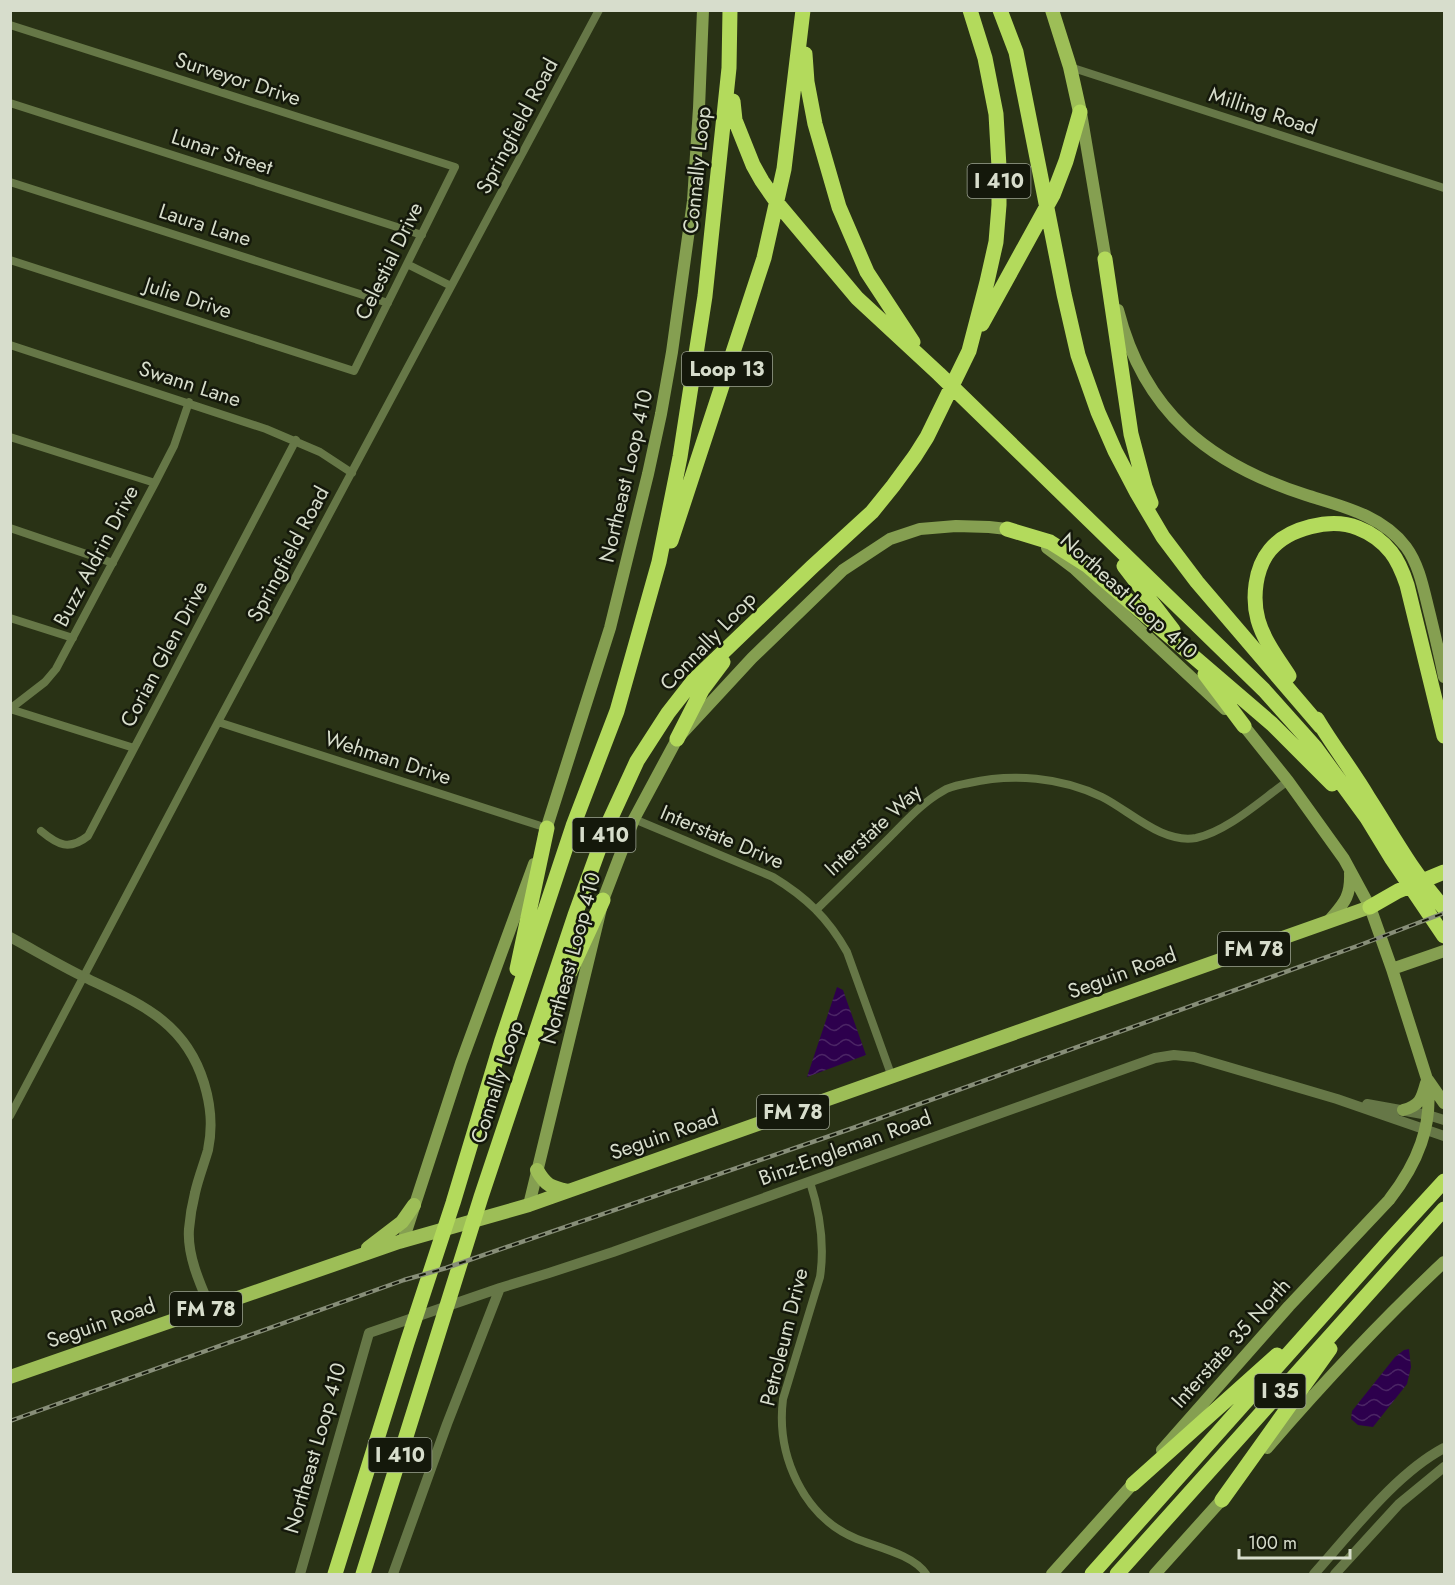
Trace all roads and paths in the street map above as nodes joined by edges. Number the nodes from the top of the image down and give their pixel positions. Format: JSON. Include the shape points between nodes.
{"nodes":[{"id":1,"x":599,"y":10,"type":"edge"},
{"id":2,"x":703,"y":10,"type":"edge"},
{"id":3,"x":730,"y":10,"type":"edge"},
{"id":4,"x":970,"y":10,"type":"edge"},
{"id":5,"x":1000,"y":10,"type":"edge"},
{"id":6,"x":1052,"y":10,"type":"edge"},
{"id":7,"x":802,"y":14,"type":"edge"},
{"id":8,"x":10,"y":25,"type":"edge"},
{"id":9,"x":1070,"y":67,"type":"junction"},
{"id":10,"x":729,"y":68,"type":"junction"},
{"id":11,"x":10,"y":103,"type":"edge"},
{"id":12,"x":1080,"y":112,"type":"junction"},
{"id":13,"x":455,"y":167,"type":"joint"},
{"id":14,"x":10,"y":182,"type":"edge"},
{"id":15,"x":1444,"y":188,"type":"edge"},
{"id":16,"x":422,"y":235,"type":"junction"},
{"id":17,"x":1105,"y":259,"type":"junction"},
{"id":18,"x":10,"y":260,"type":"edge"},
{"id":19,"x":408,"y":264,"type":"junction"},
{"id":20,"x":451,"y":286,"type":"junction"},
{"id":21,"x":388,"y":303,"type":"junction"},
{"id":22,"x":10,"y":345,"type":"edge"},
{"id":23,"x":969,"y":351,"type":"junction"},
{"id":24,"x":354,"y":371,"type":"joint"},
{"id":25,"x":939,"y":374,"type":"junction"},
{"id":26,"x":189,"y":402,"type":"junction"},
{"id":27,"x":10,"y":437,"type":"edge"},
{"id":28,"x":296,"y":440,"type":"junction"},
{"id":29,"x":352,"y":473,"type":"junction"},
{"id":30,"x":155,"y":483,"type":"junction"},
{"id":31,"x":1091,"y":523,"type":"junction"},
{"id":32,"x":10,"y":528,"type":"edge"},
{"id":33,"x":1007,"y":529,"type":"junction"},
{"id":34,"x":1163,"y":537,"type":"junction"},
{"id":35,"x":113,"y":562,"type":"junction"},
{"id":36,"x":10,"y":618,"type":"edge"},
{"id":37,"x":752,"y":625,"type":"junction"},
{"id":38,"x":73,"y":638,"type":"junction"},
{"id":39,"x":1444,"y":677,"type":"edge"},
{"id":40,"x":11,"y":709,"type":"edge"},
{"id":41,"x":617,"y":711,"type":"junction"},
{"id":42,"x":218,"y":722,"type":"junction"},
{"id":43,"x":1244,"y":726,"type":"junction"},
{"id":44,"x":1322,"y":727,"type":"junction"},
{"id":45,"x":1444,"y":736,"type":"edge"},
{"id":46,"x":677,"y":739,"type":"junction"},
{"id":47,"x":134,"y":748,"type":"junction"},
{"id":48,"x":1288,"y":781,"type":"junction"},
{"id":49,"x":1366,"y":818,"type":"junction"},
{"id":50,"x":634,"y":819,"type":"junction"},
{"id":51,"x":547,"y":828,"type":"junction"},
{"id":52,"x":41,"y":831,"type":"dead end"},
{"id":53,"x":1398,"y":856,"type":"junction"},
{"id":54,"x":1349,"y":868,"type":"junction"},
{"id":55,"x":1444,"y":872,"type":"edge"},
{"id":56,"x":1444,"y":879,"type":"edge"},
{"id":57,"x":603,"y":900,"type":"junction"},
{"id":58,"x":1370,"y":907,"type":"junction"},
{"id":59,"x":1444,"y":908,"type":"edge"},
{"id":60,"x":817,"y":909,"type":"junction"},
{"id":61,"x":1328,"y":922,"type":"junction"},
{"id":62,"x":1444,"y":936,"type":"edge"},
{"id":63,"x":10,"y":937,"type":"edge"},
{"id":64,"x":1444,"y":951,"type":"edge"},
{"id":65,"x":1392,"y":969,"type":"junction"},
{"id":66,"x":85,"y":977,"type":"junction"},
{"id":67,"x":502,"y":1040,"type":"junction"},
{"id":68,"x":892,"y":1077,"type":"junction"},
{"id":69,"x":1427,"y":1079,"type":"junction"},
{"id":70,"x":519,"y":1081,"type":"junction"},
{"id":71,"x":1337,"y":1099,"type":"junction"},
{"id":72,"x":1444,"y":1103,"type":"edge"},
{"id":73,"x":1403,"y":1110,"type":"junction"},
{"id":74,"x":1428,"y":1115,"type":"junction"},
{"id":75,"x":10,"y":1116,"type":"edge"},
{"id":76,"x":1444,"y":1120,"type":"edge"},
{"id":77,"x":1425,"y":1130,"type":"junction"},
{"id":78,"x":1444,"y":1136,"type":"edge"},
{"id":79,"x":537,"y":1170,"type":"junction"},
{"id":80,"x":1444,"y":1181,"type":"edge"},
{"id":81,"x":810,"y":1182,"type":"junction"},
{"id":82,"x":568,"y":1191,"type":"junction"},
{"id":83,"x":414,"y":1205,"type":"junction"},
{"id":84,"x":529,"y":1205,"type":"junction"},
{"id":85,"x":1444,"y":1210,"type":"edge"},
{"id":86,"x":403,"y":1241,"type":"junction"},
{"id":87,"x":357,"y":1256,"type":"junction"},
{"id":88,"x":1444,"y":1262,"type":"edge"},
{"id":89,"x":500,"y":1288,"type":"junction"},
{"id":90,"x":1335,"y":1302,"type":"junction"},
{"id":91,"x":210,"y":1307,"type":"junction"},
{"id":92,"x":369,"y":1333,"type":"joint"},
{"id":93,"x":10,"y":1377,"type":"edge"},
{"id":94,"x":1444,"y":1448,"type":"edge"},
{"id":95,"x":1444,"y":1467,"type":"edge"},
{"id":96,"x":1133,"y":1484,"type":"junction"},
{"id":97,"x":1222,"y":1500,"type":"junction"},
{"id":98,"x":349,"y":1531,"type":"junction"},
{"id":99,"x":365,"y":1571,"type":"edge"},
{"id":100,"x":300,"y":1575,"type":"edge"},
{"id":101,"x":329,"y":1575,"type":"edge"},
{"id":102,"x":335,"y":1575,"type":"edge"},
{"id":103,"x":393,"y":1575,"type":"edge"},
{"id":104,"x":926,"y":1575,"type":"edge"},
{"id":105,"x":1052,"y":1575,"type":"edge"},
{"id":106,"x":1092,"y":1575,"type":"edge"},
{"id":107,"x":1117,"y":1575,"type":"edge"},
{"id":108,"x":1155,"y":1575,"type":"edge"},
{"id":109,"x":1314,"y":1575,"type":"edge"},
{"id":110,"x":1335,"y":1575,"type":"edge"}],
"edges":[{"from":1,"to":20,"type":"street","name":"Springfield Road"},
{"from":2,"to":51,"type":"main road","name":"Northeast Loop 410","via":[[693,201],[661,414],[610,628]]},
{"from":3,"to":10,"type":"highway","name":"Connally Loop","number":"I 410"},
{"from":4,"to":23,"type":"highway","name":"Connally Loop","number":"I 410","via":[[996,114],[999,205],[996,242]]},
{"from":5,"to":34,"type":"highway","via":[[1016,52],[1078,355],[1114,451]]},
{"from":6,"to":9,"type":"main road"},
{"from":7,"to":25,"type":"highway","via":[[807,82],[815,124],[839,207],[867,272]]},
{"from":7,"to":41,"type":"highway","number":"Loop 13","via":[[784,169],[764,258]]},
{"from":8,"to":13,"type":"street","name":"Surveyor Drive"},
{"from":9,"to":12,"type":"main road"},
{"from":9,"to":15,"type":"street","name":"Milling Road"},
{"from":10,"to":25,"type":"highway","via":[[735,120],[762,181],[857,298]]},
{"from":10,"to":41,"type":"highway","name":"Connally Loop","number":"I 410","via":[[705,296],[680,457],[658,562]]},
{"from":11,"to":16,"type":"street","name":"Lunar Street"},
{"from":12,"to":17,"type":"main road"},
{"from":12,"to":23,"type":"highway","via":[[1053,195]]},
{"from":13,"to":16,"type":"street","name":"Celestial Drive"},
{"from":14,"to":21,"type":"street","name":"Laura Lane"},
{"from":16,"to":19,"type":"street","name":"Celestial Drive"},
{"from":17,"to":34,"type":"highway","via":[[1131,434]]},
{"from":17,"to":39,"type":"main road","via":[[1132,354],[1165,409],[1184,428],[1232,464],[1360,513],[1393,533],[1405,546],[1423,585]]},
{"from":18,"to":24,"type":"street","name":"Julie Drive"},
{"from":19,"to":20,"type":"street"},
{"from":19,"to":21,"type":"street","name":"Celestial Drive"},
{"from":20,"to":29,"type":"street","name":"Springfield Road"},
{"from":21,"to":24,"type":"street","name":"Celestial Drive"},
{"from":22,"to":26,"type":"street","name":"Swann Lane"},
{"from":23,"to":37,"type":"highway","name":"Connally Loop","number":"I 410","via":[[927,437],[899,478],[872,512]]},
{"from":25,"to":31,"type":"highway"},
{"from":26,"to":28,"type":"street","name":"Swann Lane"},
{"from":26,"to":30,"type":"street","name":"Buzz Aldrin Drive","via":[[174,446]]},
{"from":27,"to":30,"type":"street"},
{"from":28,"to":29,"type":"street","name":"Swann Lane"},
{"from":28,"to":47,"type":"street","name":"Corian Glen Drive"},
{"from":29,"to":42,"type":"street","name":"Springfield Road"},
{"from":30,"to":35,"type":"street","name":"Buzz Aldrin Drive"},
{"from":31,"to":43,"type":"highway"},
{"from":31,"to":49,"type":"highway","via":[[1264,690],[1315,747]]},
{"from":32,"to":35,"type":"street"},
{"from":33,"to":43,"type":"main road","name":"Northeast Loop 410","via":[[1038,542],[1075,569]]},
{"from":33,"to":46,"type":"main road","name":"Northeast Loop 410","via":[[956,526],[921,529],[890,539],[843,570],[752,658]]},
{"from":33,"to":49,"type":"highway","via":[[1050,542],[1088,566],[1254,708]]},
{"from":34,"to":44,"type":"highway"},
{"from":35,"to":38,"type":"street","name":"Buzz Aldrin Drive"},
{"from":36,"to":38,"type":"street"},
{"from":37,"to":46,"type":"highway","via":[[702,690]]},
{"from":37,"to":70,"type":"highway","name":"Connally Loop","number":"I 410","via":[[693,681],[637,761],[608,824]]},
{"from":38,"to":40,"type":"street","name":"Buzz Aldrin Drive","via":[[45,682]]},
{"from":40,"to":47,"type":"street"},
{"from":41,"to":67,"type":"highway","name":"Connally Loop","number":"I 410","via":[[573,826]]},
{"from":42,"to":51,"type":"street","name":"Wehman Drive"},
{"from":42,"to":66,"type":"street","name":"Springfield Road"},
{"from":43,"to":48,"type":"main road","name":"Northeast Loop 410"},
{"from":44,"to":45,"type":"highway","via":[[1265,637],[1258,620],[1256,587],[1260,568],[1281,539],[1306,528],[1332,523],[1356,527],[1371,535],[1392,553],[1401,568]]},
{"from":44,"to":53,"type":"highway","via":[[1350,767]]},
{"from":46,"to":50,"type":"main road","name":"Northeast Loop 410"},
{"from":47,"to":52,"type":"street","name":"Corian Glen Drive","via":[[87,836],[69,846]]},
{"from":48,"to":54,"type":"main road","name":"Northeast Loop 410"},
{"from":48,"to":60,"type":"street","name":"Interstate Way","via":[[1232,822],[1206,835],[1183,839],[1145,824],[1103,797],[1059,782],[1021,777],[958,785],[944,790],[920,809]]},
{"from":49,"to":53,"type":"highway"},
{"from":50,"to":57,"type":"main road","name":"Northeast Loop 410"},
{"from":50,"to":60,"type":"street","name":"Interstate Drive","via":[[773,877]]},
{"from":51,"to":67,"type":"highway"},
{"from":51,"to":83,"type":"main road","name":"Northeast Loop 410"},
{"from":53,"to":59,"type":"highway"},
{"from":53,"to":62,"type":"highway"},
{"from":54,"to":58,"type":"main road","name":"Northeast Loop 410"},
{"from":54,"to":61,"type":"main road","via":[[1348,896]]},
{"from":55,"to":58,"type":"highway"},
{"from":56,"to":58,"type":"main road"},
{"from":57,"to":70,"type":"highway"},
{"from":57,"to":79,"type":"main road","name":"Northeast Loop 410"},
{"from":58,"to":61,"type":"main road","number":"FM 78"},
{"from":58,"to":65,"type":"main road","name":"Northeast Loop 410"},
{"from":60,"to":68,"type":"street","name":"Interstate Drive","via":[[847,952]]},
{"from":61,"to":68,"type":"main road","name":"Seguin Road","number":"FM 78"},
{"from":63,"to":66,"type":"street"},
{"from":64,"to":65,"type":"main road"},
{"from":65,"to":69,"type":"main road","name":"Northeast Loop 410"},
{"from":66,"to":75,"type":"street","name":"Springfield Road"},
{"from":66,"to":91,"type":"street","via":[[167,1023],[200,1070],[211,1111],[210,1127],[188,1231],[196,1274]]},
{"from":67,"to":98,"type":"highway","name":"Connally Loop","number":"I 410"},
{"from":68,"to":82,"type":"main road","name":"Seguin Road","number":"FM 78"},
{"from":69,"to":72,"type":"main road"},
{"from":69,"to":73,"type":"main road","via":[[1418,1104]]},
{"from":69,"to":74,"type":"main road","name":"Northeast Loop 410"},
{"from":70,"to":99,"type":"highway","name":"Connally Loop","number":"I 410"},
{"from":71,"to":73,"type":"street","name":"Binz-Engleman Road"},
{"from":71,"to":77,"type":"street","name":"Binz-Engleman Road"},
{"from":71,"to":81,"type":"street","name":"Binz-Engleman Road","via":[[1194,1057],[1174,1055],[1155,1058]]},
{"from":73,"to":74,"type":"street","name":"Binz-Engleman Road"},
{"from":74,"to":76,"type":"street","name":"Binz-Engleman Road"},
{"from":74,"to":77,"type":"main road","name":"Northeast Loop 410"},
{"from":77,"to":78,"type":"street","name":"Binz-Engleman Road"},
{"from":77,"to":96,"type":"main road","name":"Interstate 35 North","via":[[1413,1164],[1389,1200],[1289,1306]]},
{"from":79,"to":82,"type":"main road","via":[[548,1186]]},
{"from":79,"to":84,"type":"main road","name":"Northeast Loop 410"},
{"from":80,"to":90,"type":"highway","number":"I 35"},
{"from":81,"to":89,"type":"street","name":"Binz-Engleman Road"},
{"from":81,"to":104,"type":"street","name":"Petroleum Drive","via":[[818,1208],[822,1263],[783,1398],[782,1430],[790,1467],[804,1496],[830,1524],[901,1556]]},
{"from":82,"to":84,"type":"main road","name":"Seguin Road","number":"FM 78"},
{"from":83,"to":86,"type":"main road","name":"Northeast Loop 410"},
{"from":83,"to":87,"type":"main road","via":[[402,1222]]},
{"from":84,"to":86,"type":"main road","name":"Seguin Road","number":"FM 78"},
{"from":85,"to":97,"type":"highway","via":[[1330,1348]]},
{"from":85,"to":107,"type":"highway","number":"I 35"},
{"from":86,"to":87,"type":"main road","name":"Seguin Road","number":"FM 78"},
{"from":87,"to":91,"type":"main road","name":"Seguin Road","number":"FM 78"},
{"from":88,"to":97,"type":"main road","via":[[1303,1406]]},
{"from":89,"to":92,"type":"street","name":"Binz-Engleman Road"},
{"from":89,"to":103,"type":"street"},
{"from":90,"to":96,"type":"highway"},
{"from":90,"to":106,"type":"highway","number":"I 35"},
{"from":91,"to":93,"type":"main road","name":"Seguin Road","number":"FM 78"},
{"from":92,"to":100,"type":"street","name":"Northeast Loop 410"},
{"from":94,"to":109,"type":"street","via":[[1393,1487]]},
{"from":95,"to":110,"type":"street","via":[[1399,1504]]},
{"from":96,"to":105,"type":"main road","name":"Interstate 35 North"},
{"from":97,"to":108,"type":"main road"},
{"from":98,"to":101,"type":"highway"},
{"from":98,"to":102,"type":"highway","name":"Connally Loop","number":"I 410"}]}
